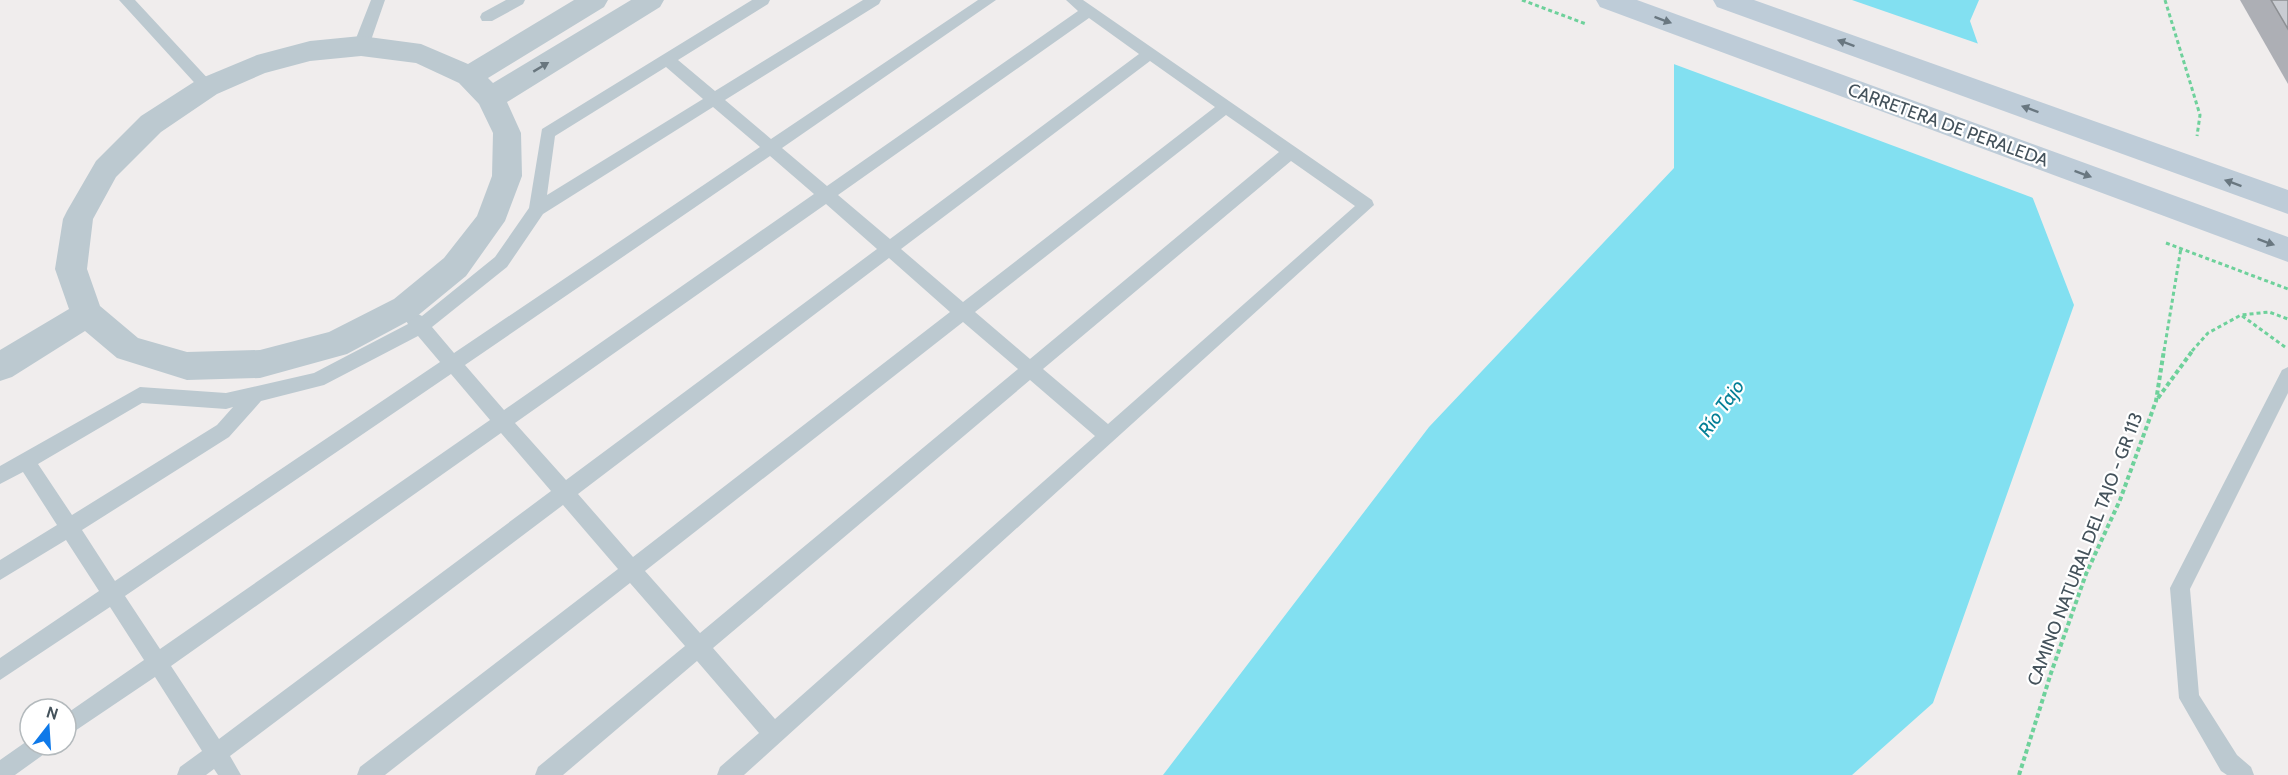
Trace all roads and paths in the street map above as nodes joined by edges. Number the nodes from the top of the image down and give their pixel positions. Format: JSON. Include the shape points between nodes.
{"nodes":[{"id":1,"x":126,"y":0,"type":"edge"},
{"id":2,"x":378,"y":0,"type":"edge"},
{"id":3,"x":518,"y":0,"type":"edge"},
{"id":4,"x":595,"y":0,"type":"edge"},
{"id":5,"x":651,"y":0,"type":"edge"},
{"id":6,"x":763,"y":0,"type":"edge"},
{"id":7,"x":874,"y":0,"type":"edge"},
{"id":8,"x":989,"y":0,"type":"edge"},
{"id":9,"x":1072,"y":0,"type":"edge"},
{"id":10,"x":1609,"y":0,"type":"edge"},
{"id":11,"x":1726,"y":0,"type":"edge"},
{"id":12,"x":1089,"y":11,"type":"junction"},
{"id":13,"x":487,"y":16,"type":"dead end"},
{"id":14,"x":361,"y":46,"type":"junction"},
{"id":15,"x":1149,"y":54,"type":"junction"},
{"id":16,"x":667,"y":59,"type":"junction"},
{"id":17,"x":469,"y":76,"type":"junction"},
{"id":18,"x":207,"y":87,"type":"junction"},
{"id":19,"x":491,"y":98,"type":"junction"},
{"id":20,"x":714,"y":99,"type":"junction"},
{"id":21,"x":1226,"y":107,"type":"junction"},
{"id":22,"x":771,"y":147,"type":"junction"},
{"id":23,"x":1290,"y":152,"type":"junction"},
{"id":24,"x":826,"y":195,"type":"junction"},
{"id":25,"x":2288,"y":202,"type":"edge"},
{"id":26,"x":537,"y":209,"type":"junction"},
{"id":27,"x":889,"y":249,"type":"junction"},
{"id":28,"x":2288,"y":250,"type":"edge"},
{"id":29,"x":963,"y":312,"type":"junction"},
{"id":30,"x":87,"y":314,"type":"junction"},
{"id":31,"x":2241,"y":315,"type":"junction"},
{"id":32,"x":413,"y":317,"type":"junction"},
{"id":33,"x":2288,"y":319,"type":"edge"},
{"id":34,"x":2288,"y":349,"type":"edge"},
{"id":35,"x":453,"y":363,"type":"junction"},
{"id":36,"x":0,"y":368,"type":"edge"},
{"id":37,"x":1030,"y":370,"type":"junction"},
{"id":38,"x":2288,"y":375,"type":"edge"},
{"id":39,"x":256,"y":394,"type":"junction"},
{"id":40,"x":503,"y":421,"type":"junction"},
{"id":41,"x":1107,"y":435,"type":"junction"},
{"id":42,"x":26,"y":461,"type":"junction"},
{"id":43,"x":0,"y":476,"type":"edge"},
{"id":44,"x":565,"y":492,"type":"junction"},
{"id":45,"x":69,"y":528,"type":"junction"},
{"id":46,"x":632,"y":570,"type":"junction"},
{"id":47,"x":0,"y":571,"type":"edge"},
{"id":48,"x":112,"y":594,"type":"junction"},
{"id":49,"x":699,"y":648,"type":"junction"},
{"id":50,"x":157,"y":663,"type":"junction"},
{"id":51,"x":0,"y":670,"type":"edge"},
{"id":52,"x":78,"y":719,"type":"edge"},
{"id":53,"x":774,"y":734,"type":"junction"},
{"id":54,"x":216,"y":754,"type":"junction"},
{"id":55,"x":23,"y":757,"type":"edge"},
{"id":56,"x":0,"y":773,"type":"edge"},
{"id":57,"x":188,"y":775,"type":"edge"},
{"id":58,"x":230,"y":775,"type":"edge"},
{"id":59,"x":368,"y":775,"type":"edge"},
{"id":60,"x":546,"y":775,"type":"edge"},
{"id":61,"x":728,"y":775,"type":"edge"},
{"id":62,"x":2019,"y":775,"type":"edge"},
{"id":63,"x":2243,"y":775,"type":"edge"}],
"edges":[{"from":1,"to":18,"type":"lane"},
{"from":2,"to":14,"type":"lane"},
{"from":3,"to":13,"type":"lane"},
{"from":4,"to":17,"type":"street"},
{"from":19,"to":5,"type":"street","one_way":true},
{"from":6,"to":16,"type":"lane"},
{"from":7,"to":20,"type":"lane"},
{"from":8,"to":22,"type":"lane"},
{"from":9,"to":12,"type":"lane"},
{"from":10,"to":28,"type":"main road","name":"CARRETERA DE PERALEDA","one_way":true},
{"from":25,"to":11,"type":"main road","one_way":true},
{"from":12,"to":15,"type":"lane"},
{"from":12,"to":24,"type":"lane"},
{"from":14,"to":17,"type":"street","via":[[421,54]]},
{"from":14,"to":18,"type":"street","via":[[310,51],[257,65]]},
{"from":15,"to":21,"type":"lane"},
{"from":15,"to":27,"type":"lane"},
{"from":16,"to":20,"type":"lane"},
{"from":16,"to":26,"type":"lane","via":[[548,133]]},
{"from":17,"to":19,"type":"street"},
{"from":18,"to":30,"type":"street","via":[[151,124],[106,169],[78,219],[72,269]]},
{"from":19,"to":32,"type":"street","via":[[507,134],[507,176],[489,221]]},
{"from":20,"to":22,"type":"lane"},
{"from":20,"to":26,"type":"lane"},
{"from":21,"to":23,"type":"lane"},
{"from":21,"to":29,"type":"lane"},
{"from":22,"to":24,"type":"lane"},
{"from":22,"to":35,"type":"lane"},
{"from":23,"to":37,"type":"lane"},
{"from":23,"to":41,"type":"lane","via":[[1366,205]]},
{"from":24,"to":27,"type":"lane"},
{"from":24,"to":40,"type":"lane"},
{"from":26,"to":32,"type":"lane","via":[[501,262]]},
{"from":27,"to":29,"type":"lane"},
{"from":27,"to":44,"type":"lane"},
{"from":29,"to":37,"type":"lane"},
{"from":29,"to":46,"type":"lane"},
{"from":30,"to":32,"type":"street","via":[[128,348],[187,366],[260,364],[336,344]]},
{"from":30,"to":36,"type":"street"},
{"from":31,"to":33,"type":"path","via":[[2269,312]]},
{"from":31,"to":34,"type":"path"},
{"from":31,"to":62,"type":"path","name":"CAMINO NATURAL DEL TAJO - GR 113","via":[[2208,333],[2156,401],[2120,500],[2086,574]]},
{"from":32,"to":35,"type":"lane"},
{"from":32,"to":39,"type":"lane","via":[[318,380]]},
{"from":35,"to":40,"type":"lane"},
{"from":35,"to":48,"type":"lane"},
{"from":37,"to":41,"type":"lane"},
{"from":37,"to":49,"type":"lane"},
{"from":38,"to":63,"type":"lane","via":[[2180,588],[2189,698],[2229,763]]},
{"from":39,"to":42,"type":"lane","via":[[226,401],[140,395]]},
{"from":39,"to":45,"type":"lane","via":[[223,431]]},
{"from":40,"to":44,"type":"lane"},
{"from":40,"to":50,"type":"lane"},
{"from":41,"to":53,"type":"lane"},
{"from":42,"to":43,"type":"lane"},
{"from":42,"to":45,"type":"lane"},
{"from":44,"to":46,"type":"lane"},
{"from":44,"to":54,"type":"lane"},
{"from":45,"to":47,"type":"lane"},
{"from":45,"to":48,"type":"lane"},
{"from":46,"to":49,"type":"lane"},
{"from":46,"to":59,"type":"lane"},
{"from":48,"to":50,"type":"lane"},
{"from":48,"to":51,"type":"lane"},
{"from":49,"to":53,"type":"lane"},
{"from":49,"to":60,"type":"lane"},
{"from":50,"to":52,"type":"lane"},
{"from":50,"to":54,"type":"lane"},
{"from":53,"to":61,"type":"lane"},
{"from":54,"to":57,"type":"lane"},
{"from":54,"to":58,"type":"lane"},
{"from":55,"to":56,"type":"lane"}]}
